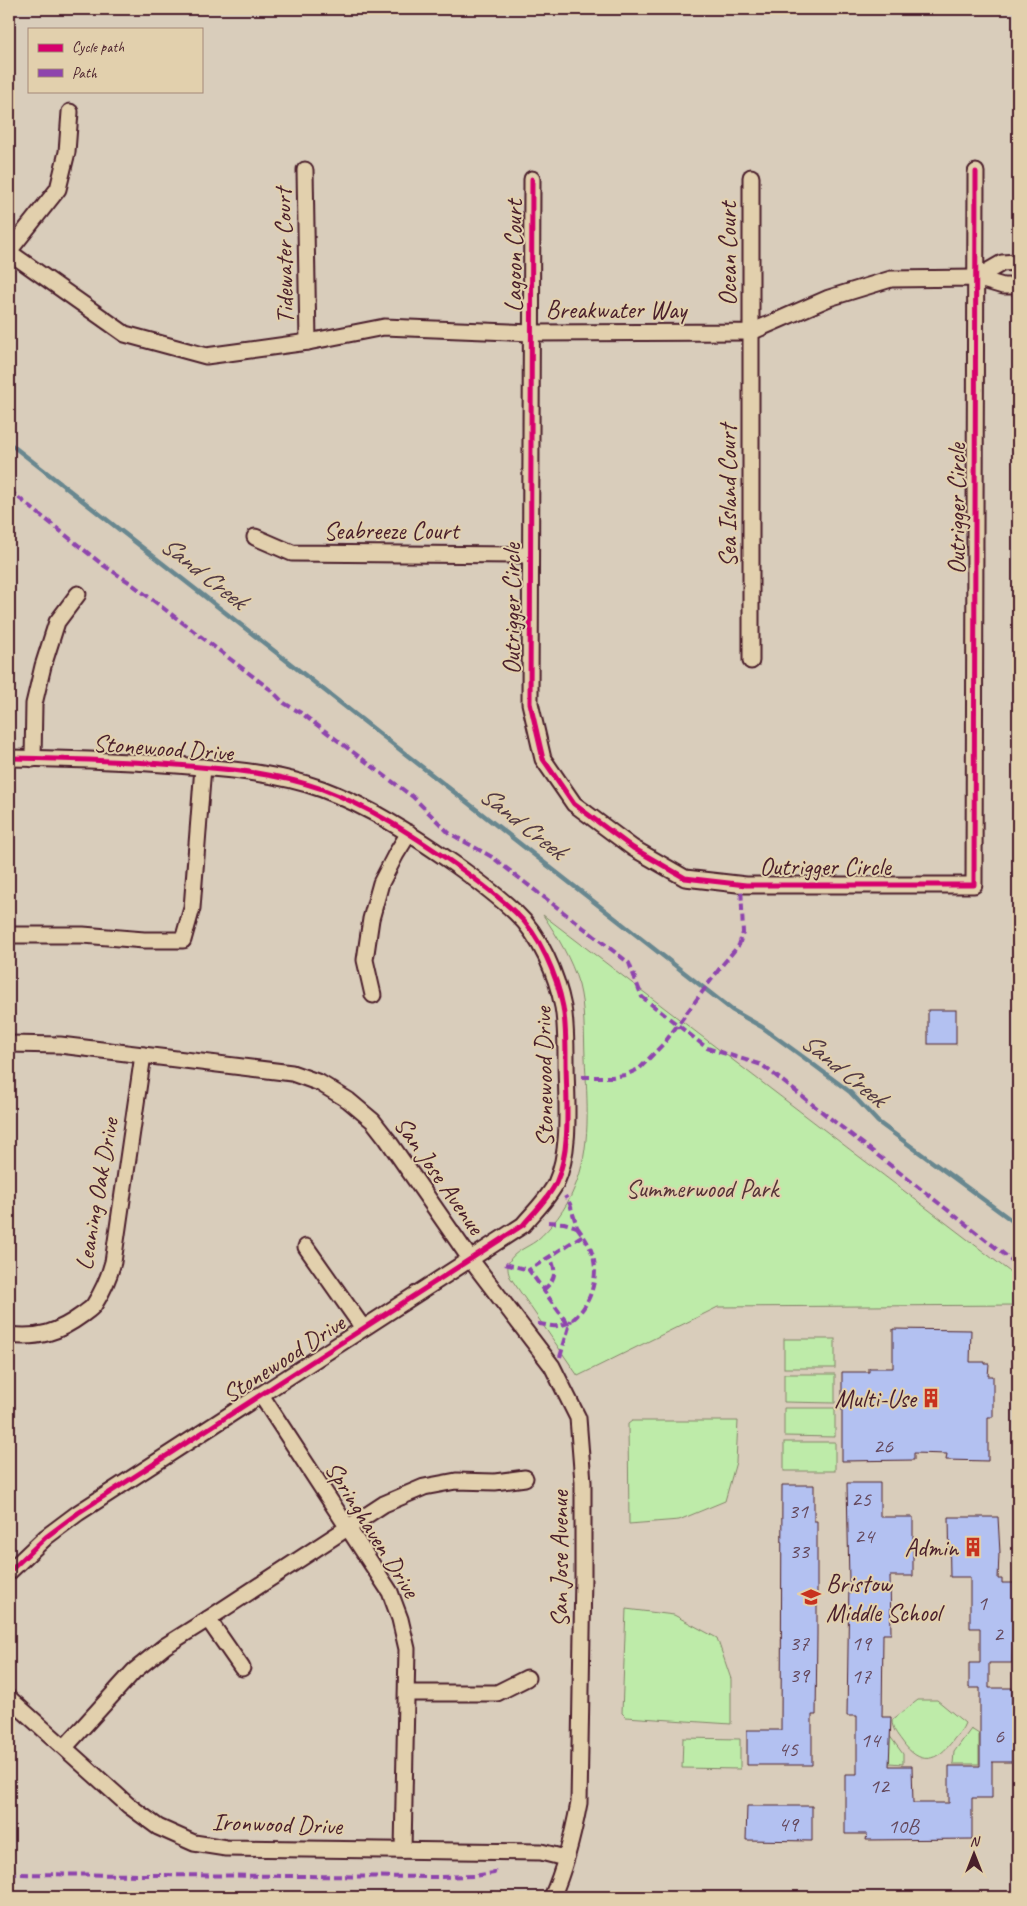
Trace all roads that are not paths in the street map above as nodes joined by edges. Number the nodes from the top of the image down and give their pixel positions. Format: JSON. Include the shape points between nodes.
{"nodes":[{"id":1,"x":70,"y":112,"type":"dead end"},
{"id":2,"x":305,"y":170,"type":"dead end"},
{"id":3,"x":976,"y":172,"type":"dead end"},
{"id":4,"x":751,"y":177,"type":"dead end"},
{"id":5,"x":532,"y":179,"type":"dead end"},
{"id":6,"x":9,"y":252,"type":"edge"},
{"id":7,"x":1018,"y":262,"type":"edge"},
{"id":8,"x":976,"y":278,"type":"junction"},
{"id":9,"x":1018,"y":286,"type":"edge"},
{"id":10,"x":751,"y":332,"type":"junction"},
{"id":11,"x":532,"y":333,"type":"junction"},
{"id":12,"x":308,"y":342,"type":"junction"},
{"id":13,"x":255,"y":537,"type":"dead end"},
{"id":14,"x":530,"y":555,"type":"junction"},
{"id":15,"x":78,"y":594,"type":"dead end"},
{"id":16,"x":751,"y":661,"type":"dead end"},
{"id":17,"x":9,"y":758,"type":"edge"},
{"id":18,"x":33,"y":758,"type":"junction"},
{"id":19,"x":203,"y":767,"type":"junction"},
{"id":20,"x":409,"y":833,"type":"junction"},
{"id":21,"x":9,"y":935,"type":"edge"},
{"id":22,"x":373,"y":995,"type":"dead end"},
{"id":23,"x":9,"y":1044,"type":"edge"},
{"id":24,"x":143,"y":1055,"type":"junction"},
{"id":25,"x":306,"y":1247,"type":"dead end"},
{"id":26,"x":471,"y":1260,"type":"junction"},
{"id":27,"x":363,"y":1328,"type":"junction"},
{"id":28,"x":9,"y":1335,"type":"edge"},
{"id":29,"x":261,"y":1395,"type":"junction"},
{"id":30,"x":525,"y":1478,"type":"dead end"},
{"id":31,"x":347,"y":1528,"type":"junction"},
{"id":32,"x":9,"y":1572,"type":"edge"},
{"id":33,"x":208,"y":1619,"type":"junction"},
{"id":34,"x":242,"y":1668,"type":"dead end"},
{"id":35,"x":527,"y":1678,"type":"dead end"},
{"id":36,"x":407,"y":1694,"type":"junction"},
{"id":37,"x":9,"y":1698,"type":"edge"},
{"id":38,"x":65,"y":1747,"type":"junction"},
{"id":39,"x":403,"y":1850,"type":"junction"},
{"id":40,"x":565,"y":1858,"type":"junction"},
{"id":41,"x":552,"y":1897,"type":"edge"}],
"edges":[{"from":1,"to":6,"type":"street","via":[[67,152],[58,189]]},
{"from":2,"to":12,"type":"street","name":"Tidewater Court"},
{"from":3,"to":8,"type":"street"},
{"from":4,"to":10,"type":"street","name":"Ocean Court"},
{"from":5,"to":11,"type":"street","name":"Lagoon Court"},
{"from":6,"to":12,"type":"street","name":"Breakwater Way","via":[[126,334],[206,356]]},
{"from":7,"to":8,"type":"street","via":[[1002,262]]},
{"from":8,"to":9,"type":"street","name":"Breakwater Way","via":[[1003,286]]},
{"from":8,"to":10,"type":"street","name":"Breakwater Way","via":[[891,279],[829,298]]},
{"from":8,"to":14,"type":"street","name":"Outrigger Circle","via":[[974,885],[746,885],[685,878],[633,848],[581,810],[544,758],[530,703]]},
{"from":10,"to":11,"type":"street","name":"Breakwater Way"},
{"from":10,"to":16,"type":"street","name":"Sea Island Court"},
{"from":11,"to":12,"type":"street","name":"Breakwater Way","via":[[384,327]]},
{"from":11,"to":14,"type":"street","name":"Outrigger Circle"},
{"from":13,"to":14,"type":"street","name":"Seabreeze Court","via":[[292,553]]},
{"from":15,"to":18,"type":"street","via":[[57,622],[43,666],[34,704]]},
{"from":17,"to":18,"type":"street","name":"Stonewood Drive"},
{"from":18,"to":19,"type":"street","name":"Stonewood Drive"},
{"from":19,"to":20,"type":"street","name":"Stonewood Drive","via":[[274,776],[320,789],[354,802]]},
{"from":19,"to":21,"type":"street","via":[[192,908],[182,940]]},
{"from":20,"to":22,"type":"street","via":[[381,883],[371,919],[366,960]]},
{"from":20,"to":26,"type":"street","name":"Stonewood Drive","via":[[518,914],[540,944],[556,978],[564,1009],[566,1150],[556,1183],[523,1225]]},
{"from":23,"to":24,"type":"street","name":"San Jose Avenue","via":[[60,1045]]},
{"from":24,"to":26,"type":"street","name":"San Jose Avenue","via":[[292,1073],[320,1083],[348,1100],[373,1121],[387,1139]]},
{"from":24,"to":28,"type":"street","name":"Leaning Oak Drive","via":[[113,1262],[107,1281],[93,1306],[70,1324],[46,1335]]},
{"from":25,"to":27,"type":"street"},
{"from":26,"to":27,"type":"street","name":"Stonewood Drive"},
{"from":26,"to":40,"type":"street","name":"San Jose Avenue","via":[[552,1366],[578,1418],[583,1482],[579,1803]]},
{"from":27,"to":29,"type":"street","name":"Stonewood Drive"},
{"from":29,"to":31,"type":"street","name":"Springhaven Drive"},
{"from":29,"to":32,"type":"street","name":"Stonewood Drive","via":[[78,1513],[46,1537]]},
{"from":30,"to":31,"type":"street","via":[[495,1482],[456,1481],[424,1487],[396,1498]]},
{"from":31,"to":33,"type":"street"},
{"from":31,"to":36,"type":"street","name":"Springhaven Drive","via":[[390,1592],[400,1619],[407,1649]]},
{"from":33,"to":34,"type":"street"},
{"from":33,"to":38,"type":"street","via":[[165,1646],[134,1671]]},
{"from":35,"to":36,"type":"street","via":[[498,1693]]},
{"from":36,"to":39,"type":"street","name":"Springhaven Drive"},
{"from":37,"to":38,"type":"street","name":"Ironwood Drive"},
{"from":38,"to":39,"type":"street","name":"Ironwood Drive","via":[[128,1805],[158,1827],[194,1842],[226,1848]]},
{"from":39,"to":40,"type":"street","name":"Ironwood Drive","via":[[540,1852]]},
{"from":40,"to":41,"type":"street","name":"San Jose Avenue"}]}
